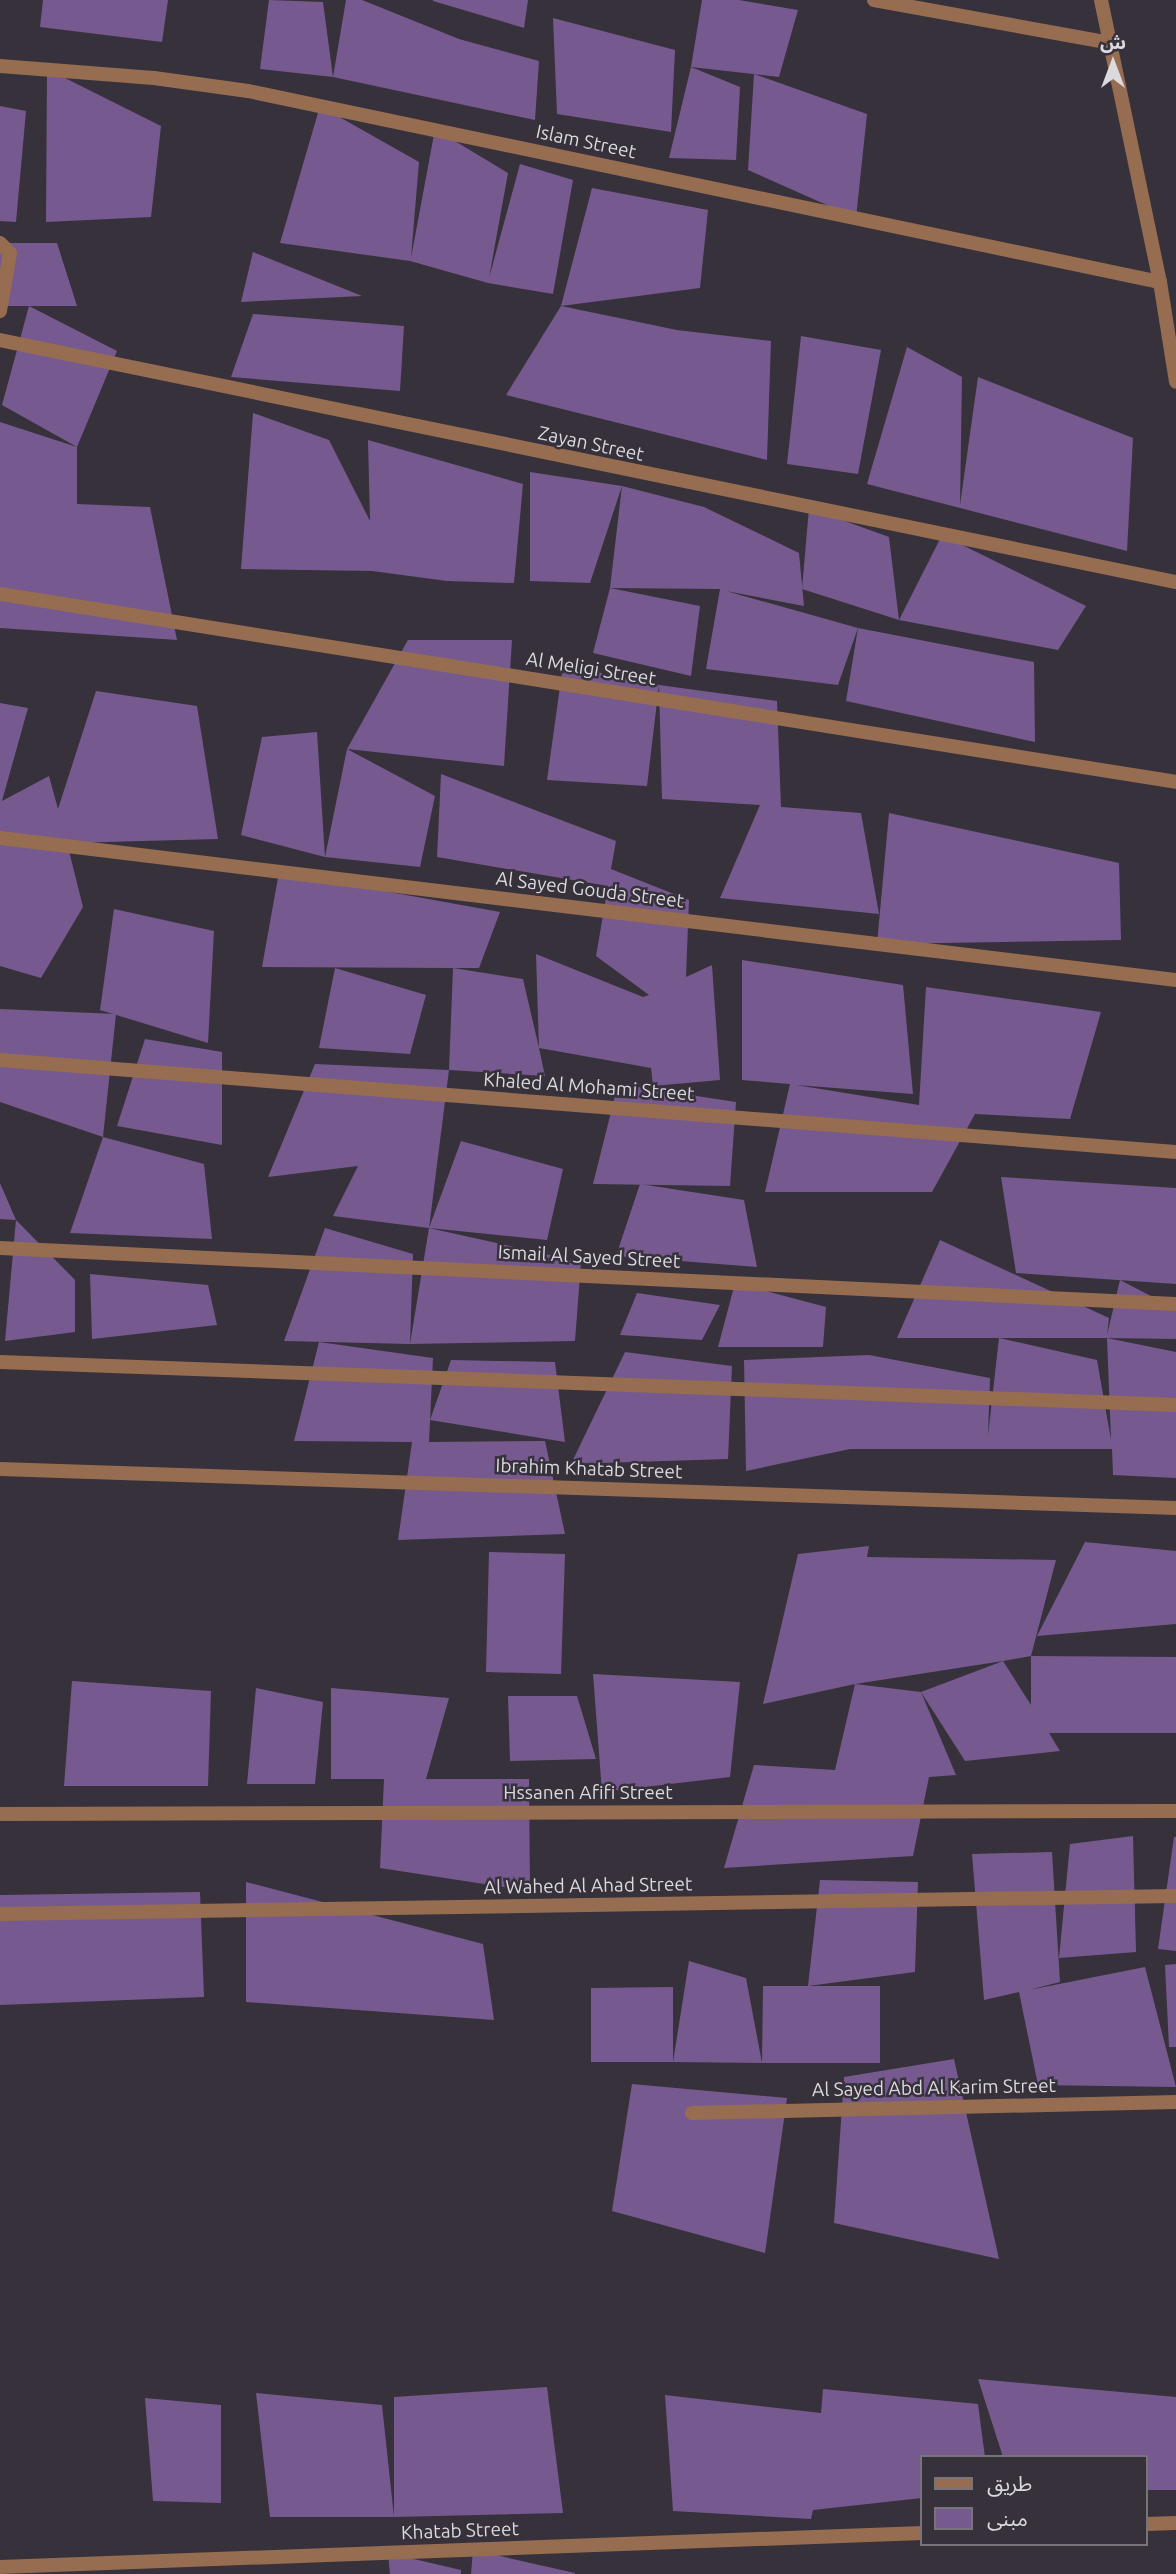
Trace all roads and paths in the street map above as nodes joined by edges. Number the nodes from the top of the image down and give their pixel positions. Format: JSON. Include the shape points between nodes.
{"nodes":[{"id":1,"x":874,"y":0,"type":"edge"},
{"id":2,"x":1101,"y":0,"type":"edge"},
{"id":3,"x":1110,"y":43,"type":"junction"},
{"id":4,"x":0,"y":66,"type":"edge"},
{"id":5,"x":0,"y":243,"type":"edge"},
{"id":6,"x":1160,"y":282,"type":"junction"},
{"id":7,"x":0,"y":311,"type":"edge"},
{"id":8,"x":0,"y":341,"type":"edge"},
{"id":9,"x":1176,"y":382,"type":"edge"},
{"id":10,"x":1176,"y":582,"type":"edge"},
{"id":11,"x":0,"y":594,"type":"edge"},
{"id":12,"x":1176,"y":782,"type":"edge"},
{"id":13,"x":0,"y":838,"type":"edge"},
{"id":14,"x":1176,"y":980,"type":"edge"},
{"id":15,"x":0,"y":1060,"type":"edge"},
{"id":16,"x":1176,"y":1152,"type":"edge"},
{"id":17,"x":0,"y":1248,"type":"edge"},
{"id":18,"x":1176,"y":1304,"type":"edge"},
{"id":19,"x":0,"y":1362,"type":"edge"},
{"id":20,"x":1176,"y":1405,"type":"edge"},
{"id":21,"x":0,"y":1469,"type":"edge"},
{"id":22,"x":1176,"y":1508,"type":"edge"},
{"id":23,"x":1176,"y":1811,"type":"edge"},
{"id":24,"x":0,"y":1814,"type":"edge"},
{"id":25,"x":1176,"y":1896,"type":"edge"},
{"id":26,"x":0,"y":1914,"type":"edge"},
{"id":27,"x":1176,"y":2102,"type":"edge"},
{"id":28,"x":692,"y":2113,"type":"dead end"},
{"id":29,"x":1176,"y":2523,"type":"edge"},
{"id":30,"x":1148,"y":2524,"type":"edge"},
{"id":31,"x":920,"y":2533,"type":"edge"},
{"id":32,"x":0,"y":2567,"type":"edge"}],
"edges":[{"from":1,"to":3,"type":"street"},
{"from":2,"to":3,"type":"street"},
{"from":3,"to":6,"type":"street"},
{"from":4,"to":6,"type":"street","name":"Islam Street","via":[[154,78],[248,91]]},
{"from":5,"to":7,"type":"street","via":[[10,253]]},
{"from":6,"to":9,"type":"street"},
{"from":8,"to":10,"type":"street","name":"Zayan Street"},
{"from":11,"to":12,"type":"street","name":"Al Meligi Street"},
{"from":13,"to":14,"type":"street","name":"Al Sayed Gouda Street"},
{"from":15,"to":16,"type":"street","name":"Khaled Al Mohami Street"},
{"from":17,"to":18,"type":"street","name":"Ismail Al Sayed Street"},
{"from":19,"to":20,"type":"street"},
{"from":21,"to":22,"type":"street","name":"Ibrahim Khatab Street"},
{"from":23,"to":24,"type":"street","name":"Hssanen Afifi Street"},
{"from":25,"to":26,"type":"street","name":"Al Wahed Al Ahad Street"},
{"from":27,"to":28,"type":"street","name":"Al Sayed Abd Al Karim Street"},
{"from":29,"to":30,"type":"street"},
{"from":31,"to":32,"type":"street","name":"Khatab Street"}]}
